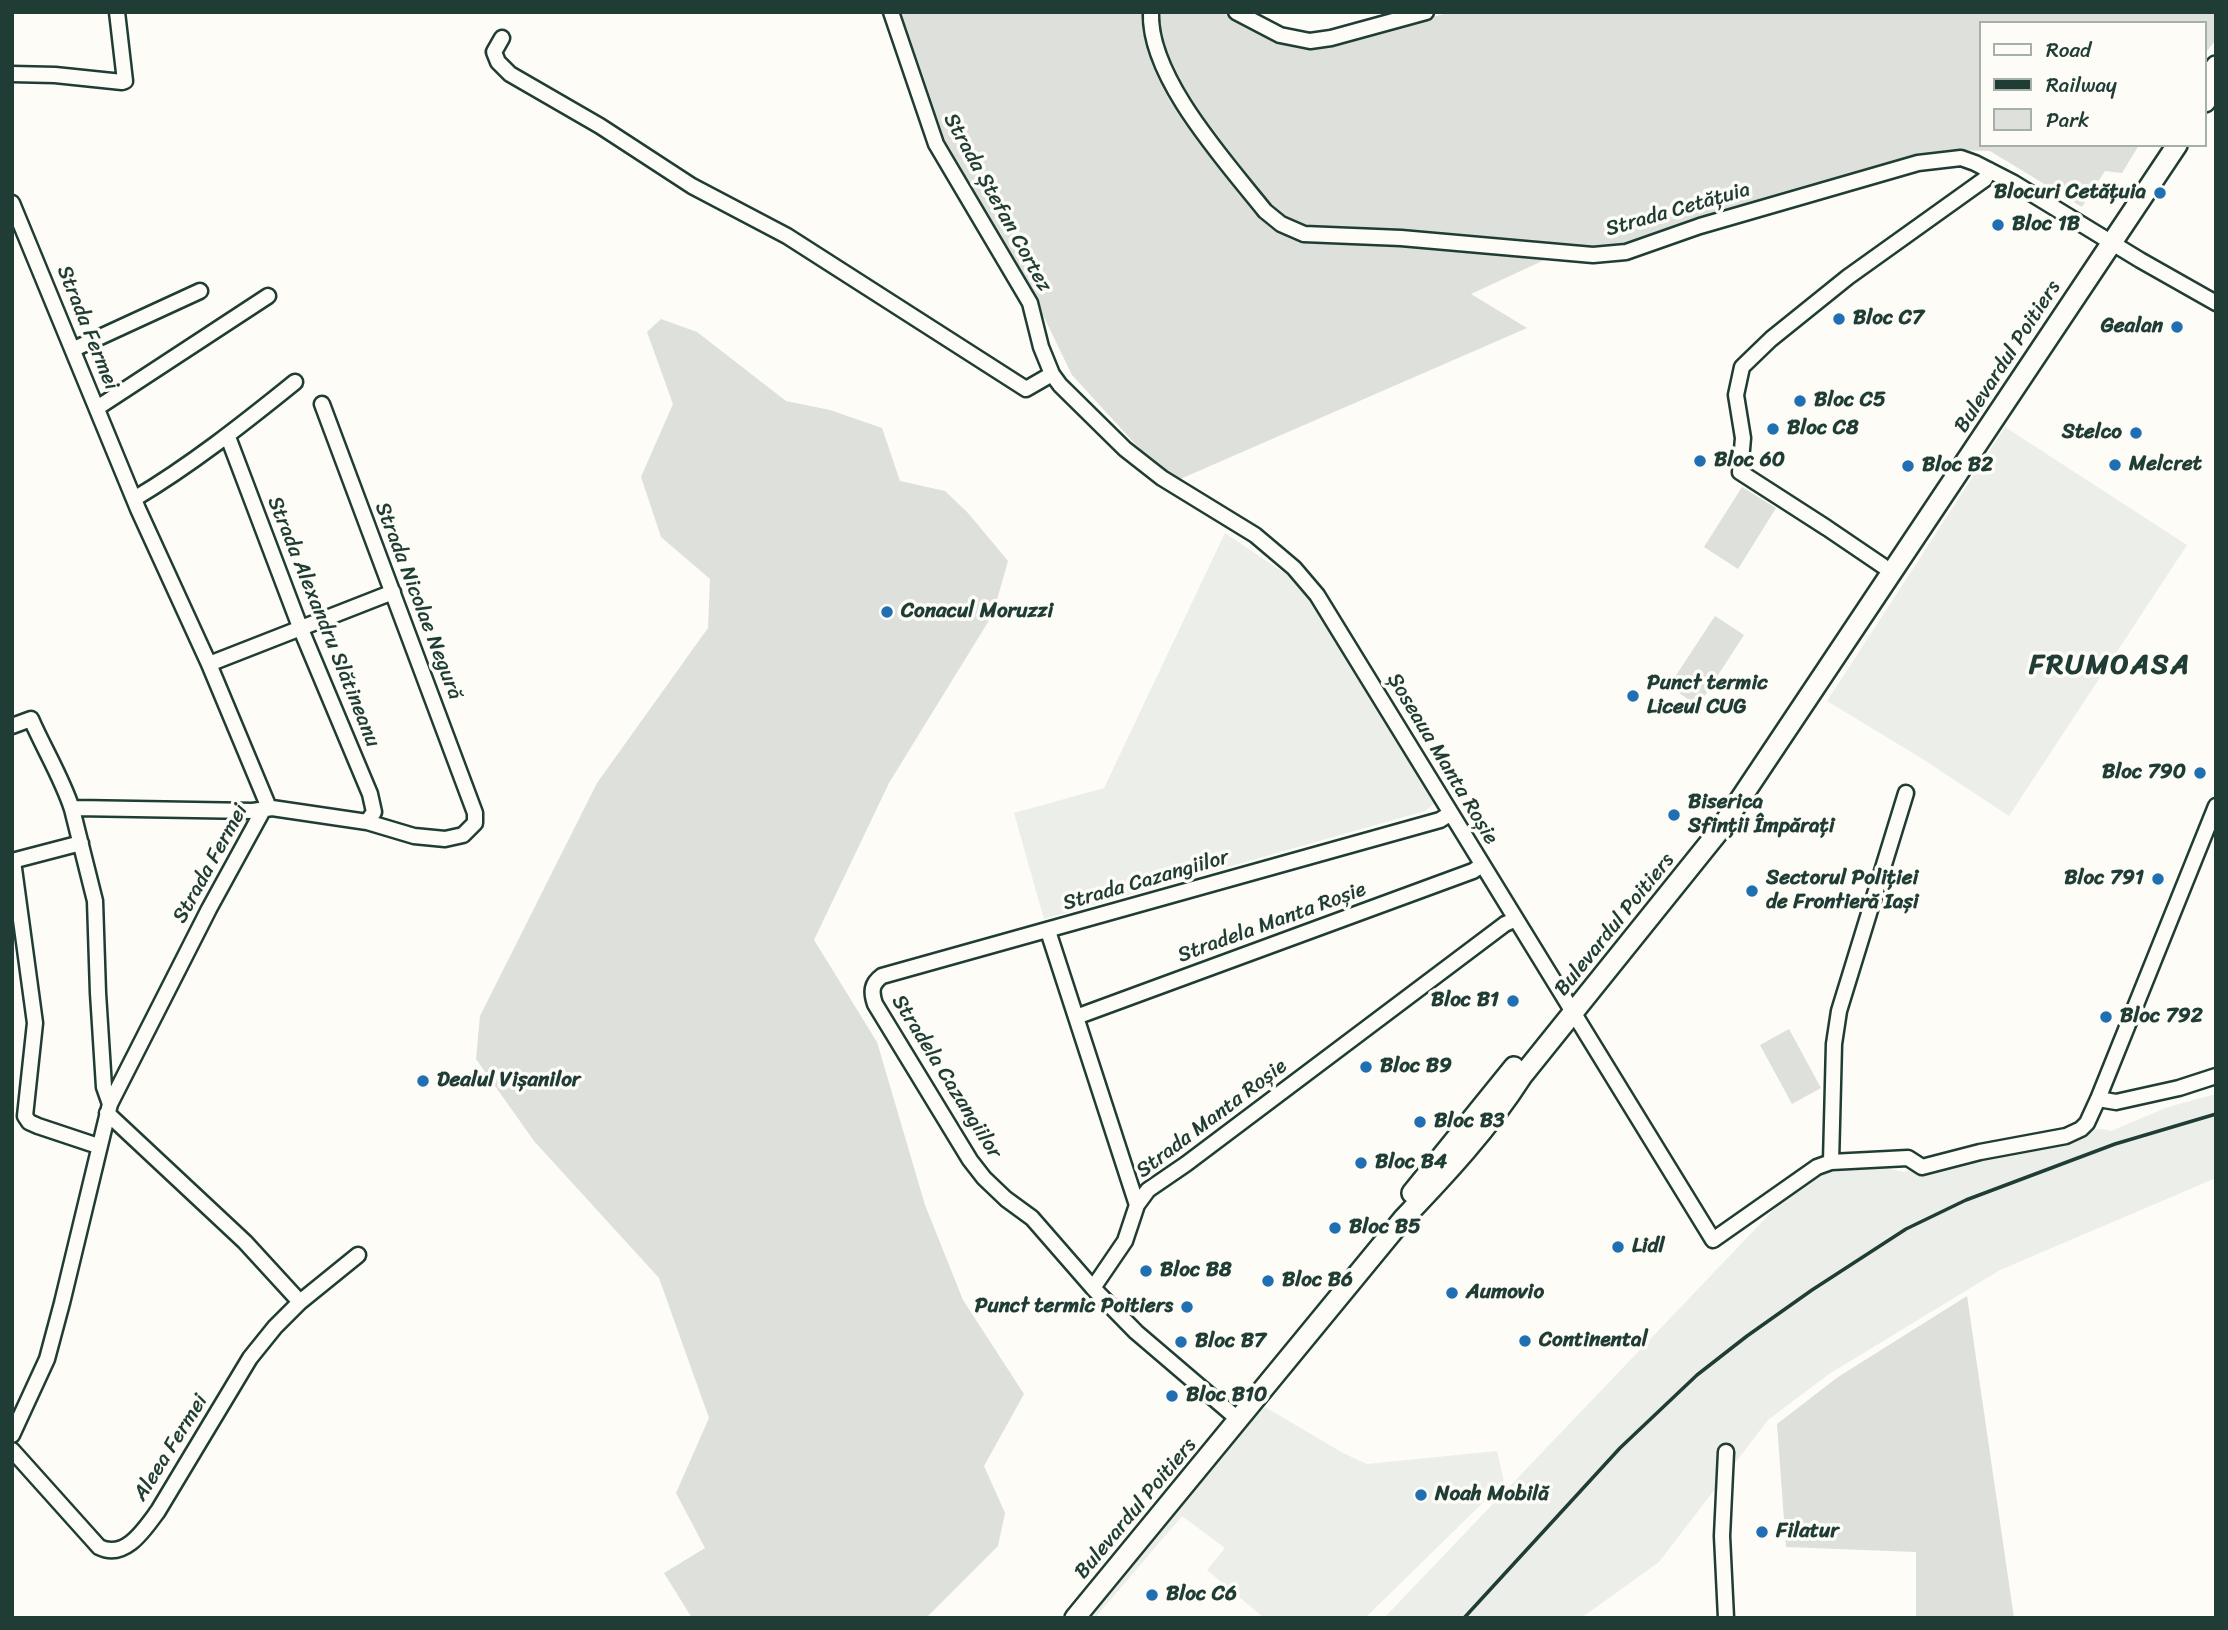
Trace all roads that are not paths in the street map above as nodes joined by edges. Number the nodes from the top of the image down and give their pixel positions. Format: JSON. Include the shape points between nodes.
{"nodes":[{"id":1,"x":117,"y":12,"type":"edge"},
{"id":2,"x":891,"y":12,"type":"edge"},
{"id":3,"x":1151,"y":12,"type":"edge"},
{"id":4,"x":1426,"y":12,"type":"edge"},
{"id":5,"x":1241,"y":14,"type":"edge"},
{"id":6,"x":502,"y":38,"type":"dead end"},
{"id":7,"x":12,"y":74,"type":"edge"},
{"id":8,"x":2162,"y":147,"type":"edge"},
{"id":9,"x":2176,"y":147,"type":"edge"},
{"id":10,"x":1989,"y":170,"type":"junction"},
{"id":11,"x":12,"y":204,"type":"edge"},
{"id":12,"x":2107,"y":239,"type":"junction"},
{"id":13,"x":200,"y":291,"type":"dead end"},
{"id":14,"x":268,"y":296,"type":"dead end"},
{"id":15,"x":2216,"y":303,"type":"edge"},
{"id":16,"x":74,"y":349,"type":"junction"},
{"id":17,"x":1052,"y":374,"type":"junction"},
{"id":18,"x":295,"y":382,"type":"dead end"},
{"id":19,"x":322,"y":404,"type":"dead end"},
{"id":20,"x":97,"y":408,"type":"junction"},
{"id":21,"x":228,"y":437,"type":"junction"},
{"id":22,"x":134,"y":499,"type":"junction"},
{"id":23,"x":1883,"y":566,"type":"junction"},
{"id":24,"x":393,"y":592,"type":"junction"},
{"id":25,"x":300,"y":627,"type":"junction"},
{"id":26,"x":209,"y":664,"type":"junction"},
{"id":27,"x":12,"y":726,"type":"edge"},
{"id":28,"x":1906,"y":793,"type":"dead end"},
{"id":29,"x":2216,"y":806,"type":"edge"},
{"id":30,"x":72,"y":809,"type":"junction"},
{"id":31,"x":265,"y":810,"type":"junction"},
{"id":32,"x":1451,"y":813,"type":"junction"},
{"id":33,"x":367,"y":822,"type":"junction"},
{"id":34,"x":81,"y":843,"type":"junction"},
{"id":35,"x":13,"y":861,"type":"edge"},
{"id":36,"x":1482,"y":865,"type":"junction"},
{"id":37,"x":1516,"y":919,"type":"junction"},
{"id":38,"x":1048,"y":931,"type":"junction"},
{"id":39,"x":1571,"y":1007,"type":"junction"},
{"id":40,"x":1076,"y":1017,"type":"junction"},
{"id":41,"x":2216,"y":1076,"type":"edge"},
{"id":42,"x":2098,"y":1099,"type":"junction"},
{"id":43,"x":108,"y":1108,"type":"junction"},
{"id":44,"x":98,"y":1146,"type":"junction"},
{"id":45,"x":1831,"y":1162,"type":"junction"},
{"id":46,"x":1137,"y":1205,"type":"junction"},
{"id":47,"x":358,"y":1255,"type":"dead end"},
{"id":48,"x":1093,"y":1288,"type":"junction"},
{"id":49,"x":299,"y":1300,"type":"junction"},
{"id":50,"x":1235,"y":1416,"type":"junction"},
{"id":51,"x":12,"y":1434,"type":"edge"},
{"id":52,"x":12,"y":1450,"type":"edge"},
{"id":53,"x":1726,"y":1452,"type":"dead end"},
{"id":54,"x":1061,"y":1618,"type":"edge"},
{"id":55,"x":1075,"y":1618,"type":"edge"},
{"id":56,"x":1727,"y":1618,"type":"edge"}],
"edges":[{"from":1,"to":7,"type":"street","via":[[125,81]]},
{"from":2,"to":17,"type":"street","name":"Strada Ștefan Cortez","via":[[936,144],[1030,303]]},
{"from":3,"to":10,"type":"street","name":"Strada Cetățuia","via":[[1154,44],[1179,97],[1265,211],[1304,234],[1593,255],[1626,252],[1918,163],[1961,158]]},
{"from":4,"to":5,"type":"street","via":[[1310,41],[1280,35]]},
{"from":6,"to":17,"type":"street","via":[[494,52],[510,74],[692,186],[787,236],[1026,389]]},
{"from":8,"to":12,"type":"main road","name":"Bulevardul Poitiers"},
{"from":9,"to":12,"type":"main road","name":"Bulevardul Poitiers"},
{"from":10,"to":12,"type":"street","name":"Strada Cetățuia"},
{"from":10,"to":23,"type":"street","via":[[1985,179],[1848,277],[1742,368],[1736,395],[1743,438],[1740,472]]},
{"from":11,"to":16,"type":"street","name":"Strada Fermei"},
{"from":12,"to":15,"type":"street","name":"Strada Cetățuia"},
{"from":12,"to":23,"type":"main road","name":"Bulevardul Poitiers"},
{"from":12,"to":39,"type":"main road","name":"Bulevardul Poitiers","via":[[1719,831]]},
{"from":13,"to":16,"type":"street"},
{"from":14,"to":20,"type":"street"},
{"from":16,"to":20,"type":"street","name":"Strada Fermei"},
{"from":17,"to":32,"type":"street","name":"Șoseaua Manta Roșie","via":[[1125,449],[1162,478],[1255,535],[1294,568],[1317,595]]},
{"from":18,"to":21,"type":"street"},
{"from":19,"to":24,"type":"street","name":"Strada Nicolae Negură"},
{"from":20,"to":22,"type":"street","name":"Strada Fermei"},
{"from":21,"to":22,"type":"street"},
{"from":21,"to":25,"type":"street","name":"Strada Alexandru Slătineanu"},
{"from":22,"to":26,"type":"street","name":"Strada Fermei"},
{"from":23,"to":39,"type":"main road","name":"Bulevardul Poitiers","via":[[1711,824]]},
{"from":24,"to":25,"type":"street"},
{"from":24,"to":33,"type":"street","name":"Strada Nicolae Negură","via":[[475,823],[463,835],[445,839],[414,836]]},
{"from":25,"to":26,"type":"street"},
{"from":25,"to":33,"type":"street","name":"Strada Alexandru Slătineanu","via":[[370,794],[374,812]]},
{"from":26,"to":31,"type":"street","name":"Strada Fermei","via":[[267,803]]},
{"from":27,"to":30,"type":"street","via":[[31,719]]},
{"from":28,"to":45,"type":"street","via":[[1839,1011]]},
{"from":29,"to":42,"type":"street"},
{"from":30,"to":31,"type":"street"},
{"from":30,"to":34,"type":"street"},
{"from":31,"to":33,"type":"street"},
{"from":31,"to":43,"type":"street","name":"Strada Fermei"},
{"from":32,"to":36,"type":"street","name":"Șoseaua Manta Roșie"},
{"from":32,"to":38,"type":"street","name":"Strada Cazangiilor","via":[[1440,820]]},
{"from":34,"to":35,"type":"street"},
{"from":34,"to":43,"type":"street","via":[[95,901]]},
{"from":35,"to":44,"type":"street","via":[[35,1023],[25,1116],[38,1126]]},
{"from":36,"to":37,"type":"street","name":"Șoseaua Manta Roșie"},
{"from":36,"to":40,"type":"street","name":"Stradela Manta Roșie"},
{"from":37,"to":39,"type":"street","name":"Șoseaua Manta Roșie"},
{"from":37,"to":46,"type":"street","name":"Strada Manta Roșie","via":[[1148,1190]]},
{"from":38,"to":40,"type":"street","name":"Strada Cazangiilor"},
{"from":38,"to":48,"type":"street","name":"Stradela Cazangiilor","via":[[882,976],[872,987],[872,995],[970,1160],[1006,1199],[1032,1218]]},
{"from":39,"to":45,"type":"street","name":"Șoseaua Manta Roșie","via":[[1713,1240],[1817,1167]]},
{"from":39,"to":50,"type":"main road","name":"Bulevardul Poitiers"},
{"from":40,"to":46,"type":"street","name":"Strada Cazangiilor"},
{"from":41,"to":42,"type":"street","via":[[2116,1102]]},
{"from":42,"to":45,"type":"street","via":[[2087,1123],[2066,1136],[1922,1167],[1908,1158]]},
{"from":43,"to":44,"type":"street","name":"Strada Fermei"},
{"from":43,"to":49,"type":"street"},
{"from":44,"to":51,"type":"street","name":"Strada Fermei","via":[[47,1359]]},
{"from":46,"to":48,"type":"street","name":"Strada Manta Roșie","via":[[1125,1241]]},
{"from":47,"to":49,"type":"street","name":"Aleea Fermei"},
{"from":48,"to":50,"type":"street","via":[[1136,1332]]},
{"from":49,"to":52,"type":"street","name":"Aleea Fermei","via":[[250,1358],[158,1511],[123,1548],[107,1551],[99,1547]]},
{"from":50,"to":54,"type":"main road","name":"Bulevardul Poitiers"},
{"from":50,"to":55,"type":"main road","name":"Bulevardul Poitiers"},
{"from":53,"to":56,"type":"street","via":[[1722,1536]]}]}
